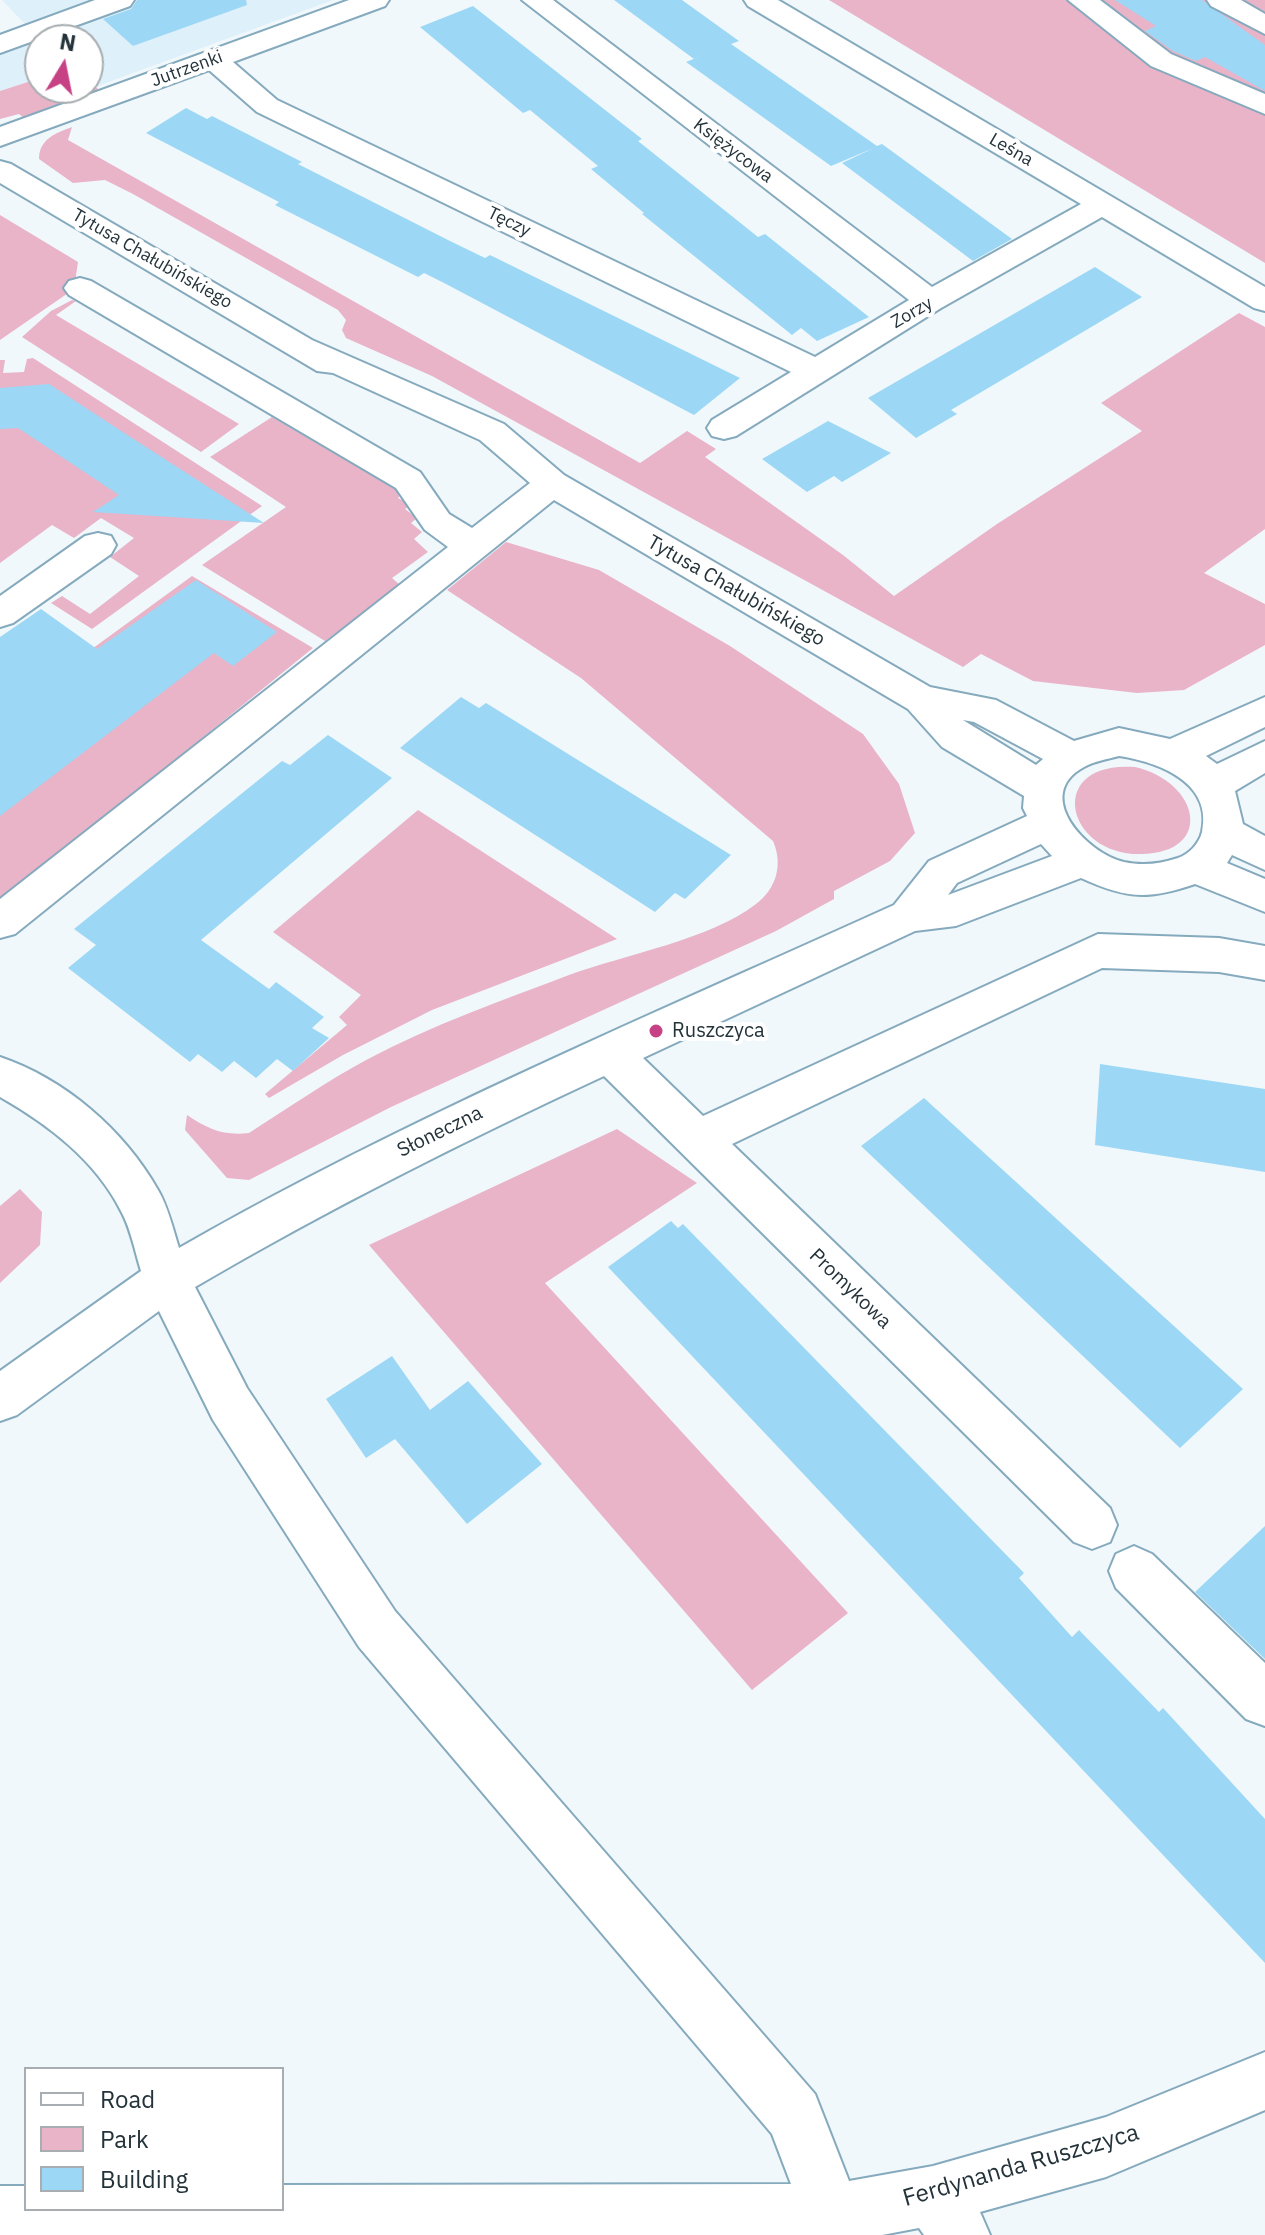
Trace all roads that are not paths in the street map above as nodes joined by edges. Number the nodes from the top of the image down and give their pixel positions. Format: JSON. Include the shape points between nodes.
{"nodes":[{"id":1,"x":120,"y":0,"type":"edge"},
{"id":2,"x":375,"y":0,"type":"edge"},
{"id":3,"x":536,"y":0,"type":"edge"},
{"id":4,"x":758,"y":0,"type":"edge"},
{"id":5,"x":1082,"y":0,"type":"edge"},
{"id":6,"x":1221,"y":0,"type":"edge"},
{"id":7,"x":1265,"y":26,"type":"edge"},
{"id":8,"x":0,"y":45,"type":"edge"},
{"id":9,"x":213,"y":59,"type":"junction"},
{"id":10,"x":1265,"y":105,"type":"edge"},
{"id":11,"x":0,"y":137,"type":"edge"},
{"id":12,"x":0,"y":170,"type":"edge"},
{"id":13,"x":1104,"y":204,"type":"junction"},
{"id":14,"x":80,"y":288,"type":"dead end"},
{"id":15,"x":930,"y":301,"type":"junction"},
{"id":16,"x":1265,"y":301,"type":"edge"},
{"id":17,"x":815,"y":370,"type":"junction"},
{"id":18,"x":724,"y":428,"type":"dead end"},
{"id":19,"x":552,"y":483,"type":"junction"},
{"id":20,"x":98,"y":545,"type":"dead end"},
{"id":21,"x":473,"y":546,"type":"junction"},
{"id":22,"x":0,"y":614,"type":"edge"},
{"id":23,"x":921,"y":699,"type":"junction"},
{"id":24,"x":1265,"y":711,"type":"edge"},
{"id":25,"x":1175,"y":754,"type":"junction"},
{"id":26,"x":1069,"y":755,"type":"junction"},
{"id":27,"x":1265,"y":755,"type":"edge"},
{"id":28,"x":1213,"y":785,"type":"junction"},
{"id":29,"x":1044,"y":806,"type":"junction"},
{"id":30,"x":1223,"y":832,"type":"junction"},
{"id":31,"x":1265,"y":854,"type":"edge"},
{"id":32,"x":1081,"y":861,"type":"junction"},
{"id":33,"x":1197,"y":867,"type":"junction"},
{"id":34,"x":1265,"y":896,"type":"edge"},
{"id":35,"x":909,"y":916,"type":"junction"},
{"id":36,"x":0,"y":922,"type":"edge"},
{"id":37,"x":1265,"y":963,"type":"edge"},
{"id":38,"x":609,"y":1053,"type":"junction"},
{"id":39,"x":0,"y":1075,"type":"edge"},
{"id":40,"x":697,"y":1140,"type":"junction"},
{"id":41,"x":167,"y":1279,"type":"junction"},
{"id":42,"x":0,"y":1399,"type":"edge"},
{"id":43,"x":1092,"y":1525,"type":"dead end"},
{"id":44,"x":1134,"y":1571,"type":"dead end"},
{"id":45,"x":1265,"y":1700,"type":"edge"},
{"id":46,"x":1265,"y":2081,"type":"edge"},
{"id":47,"x":832,"y":2214,"type":"junction"},
{"id":48,"x":0,"y":2216,"type":"edge"},
{"id":49,"x":947,"y":2216,"type":"edge"}],
"edges":[{"from":1,"to":8,"type":"street"},
{"from":2,"to":9,"type":"street","name":"Jutrzenki"},
{"from":3,"to":15,"type":"street","name":"Księżycowa"},
{"from":4,"to":13,"type":"street","name":"Leśna"},
{"from":5,"to":10,"type":"street","via":[[1161,60]]},
{"from":6,"to":7,"type":"street"},
{"from":9,"to":11,"type":"street","name":"Jutrzenki"},
{"from":9,"to":17,"type":"street","name":"Tęczy","via":[[267,106]]},
{"from":12,"to":19,"type":"street","name":"Tytusa Chałubińskiego","via":[[304,348],[467,452]]},
{"from":13,"to":15,"type":"street","name":"Zorzy"},
{"from":13,"to":16,"type":"street","name":"Leśna"},
{"from":14,"to":21,"type":"street","via":[[408,480],[437,522]]},
{"from":15,"to":17,"type":"street","name":"Zorzy"},
{"from":17,"to":18,"type":"street","name":"Zorzy"},
{"from":19,"to":21,"type":"street"},
{"from":19,"to":23,"type":"street","name":"Tytusa Chałubińskiego"},
{"from":20,"to":22,"type":"street"},
{"from":21,"to":36,"type":"street"},
{"from":23,"to":26,"type":"street","name":"Tytusa Chałubińskiego","via":[[983,710]]},
{"from":23,"to":29,"type":"street","name":"Tytusa Chałubińskiego","via":[[956,737]]},
{"from":24,"to":25,"type":"street"},
{"from":25,"to":26,"type":"street","via":[[1119,742]]},
{"from":25,"to":28,"type":"street"},
{"from":26,"to":29,"type":"street","via":[[1052,770]]},
{"from":27,"to":28,"type":"street"},
{"from":28,"to":30,"type":"street","via":[[1223,808]]},
{"from":29,"to":32,"type":"street","via":[[1060,844]]},
{"from":29,"to":35,"type":"street","name":"Słoneczna","via":[[943,872]]},
{"from":30,"to":31,"type":"street"},
{"from":30,"to":33,"type":"street","via":[[1214,851]]},
{"from":32,"to":33,"type":"street","via":[[1128,878],[1153,879]]},
{"from":32,"to":35,"type":"street","name":"Słoneczna","via":[[956,910]]},
{"from":33,"to":34,"type":"street"},
{"from":35,"to":38,"type":"street","name":"Słoneczna"},
{"from":37,"to":40,"type":"street","via":[[1219,955],[1098,951]]},
{"from":38,"to":40,"type":"street","name":"Promykowa"},
{"from":38,"to":41,"type":"street","name":"Słoneczna","via":[[414,1144]]},
{"from":39,"to":41,"type":"street","via":[[61,1110],[93,1138],[141,1202]]},
{"from":40,"to":43,"type":"street","name":"Promykowa"},
{"from":41,"to":42,"type":"street","name":"Słoneczna"},
{"from":41,"to":47,"type":"street","via":[[230,1404],[377,1629],[794,2115]]},
{"from":44,"to":45,"type":"street"},
{"from":46,"to":49,"type":"street","name":"Ferdynanda Ruszczyca"},
{"from":47,"to":48,"type":"street","name":"Ferdynanda Ruszczyca"},
{"from":47,"to":49,"type":"street","name":"Ferdynanda Ruszczyca"}]}
